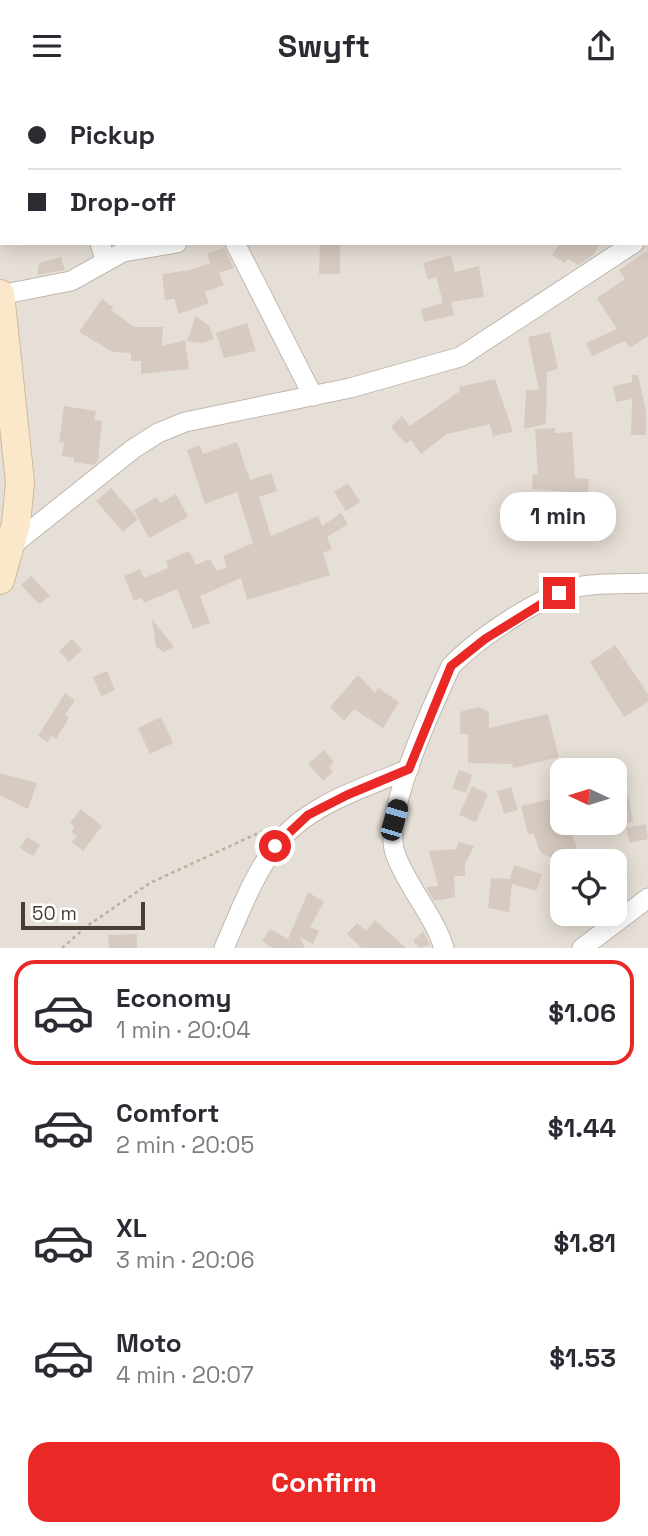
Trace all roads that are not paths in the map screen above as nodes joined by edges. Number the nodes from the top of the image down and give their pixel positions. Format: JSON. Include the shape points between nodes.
{"nodes":[{"id":1,"x":165,"y":245,"type":"edge"},
{"id":2,"x":236,"y":245,"type":"edge"},
{"id":3,"x":631,"y":245,"type":"edge"},
{"id":4,"x":102,"y":252,"type":"edge"},
{"id":5,"x":0,"y":294,"type":"edge"},
{"id":6,"x":313,"y":396,"type":"junction"},
{"id":7,"x":9,"y":532,"type":"edge"},
{"id":8,"x":0,"y":580,"type":"edge"},
{"id":9,"x":648,"y":583,"type":"edge"},
{"id":10,"x":409,"y":769,"type":"junction"},
{"id":11,"x":648,"y":898,"type":"edge"},
{"id":12,"x":224,"y":948,"type":"edge"},
{"id":13,"x":444,"y":948,"type":"edge"},
{"id":14,"x":582,"y":948,"type":"edge"}],
"edges":[{"from":1,"to":4,"type":"street"},
{"from":2,"to":6,"type":"street"},
{"from":3,"to":6,"type":"street","via":[[460,357]]},
{"from":4,"to":5,"type":"street","via":[[71,281]]},
{"from":5,"to":7,"type":"street","via":[[20,482]]},
{"from":6,"to":7,"type":"street","via":[[185,422],[158,433]]},
{"from":7,"to":8,"type":"street"},
{"from":9,"to":10,"type":"street","via":[[583,586],[559,593],[463,654],[451,666],[430,710]]},
{"from":10,"to":12,"type":"street","via":[[308,815],[275,846]]},
{"from":10,"to":13,"type":"street","via":[[394,820],[394,851]]},
{"from":11,"to":14,"type":"street"}]}
